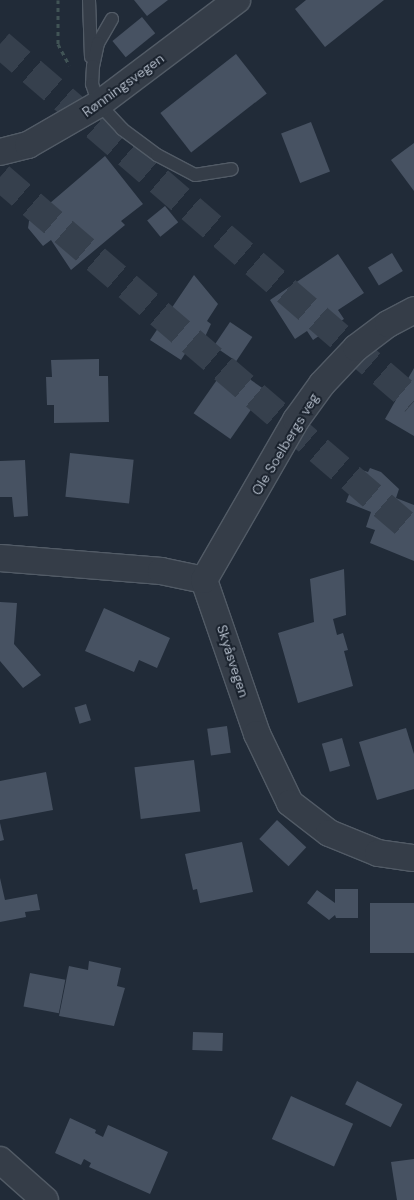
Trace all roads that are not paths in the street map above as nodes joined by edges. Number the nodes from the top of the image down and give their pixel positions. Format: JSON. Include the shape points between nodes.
{"nodes":[{"id":1,"x":89,"y":0,"type":"edge"},
{"id":2,"x":237,"y":0,"type":"edge"},
{"id":3,"x":112,"y":19,"type":"dead end"},
{"id":4,"x":93,"y":66,"type":"junction"},
{"id":5,"x":99,"y":104,"type":"junction"},
{"id":6,"x":0,"y":152,"type":"edge"},
{"id":7,"x":232,"y":169,"type":"dead end"},
{"id":8,"x":414,"y":310,"type":"edge"},
{"id":9,"x":0,"y":558,"type":"edge"},
{"id":10,"x":204,"y":580,"type":"junction"},
{"id":11,"x":414,"y":858,"type":"edge"},
{"id":12,"x":0,"y":1160,"type":"edge"},
{"id":13,"x":45,"y":1200,"type":"edge"}],
"edges":[{"from":1,"to":4,"type":"lane"},
{"from":2,"to":5,"type":"street","name":"Rønningsvegen"},
{"from":3,"to":4,"type":"lane","via":[[98,43]]},
{"from":4,"to":5,"type":"lane","via":[[92,84]]},
{"from":5,"to":6,"type":"street","name":"Rønningsvegen","via":[[28,145]]},
{"from":5,"to":7,"type":"lane","via":[[122,128],[156,155],[195,175]]},
{"from":8,"to":10,"type":"street","name":"Ole Soelbergs veg","via":[[388,324],[356,348],[322,384],[296,420]]},
{"from":9,"to":10,"type":"street","via":[[161,571]]},
{"from":10,"to":11,"type":"street","name":"Skyåsvegen","via":[[257,734],[290,803],[329,833],[378,853]]},
{"from":12,"to":13,"type":"street"}]}
